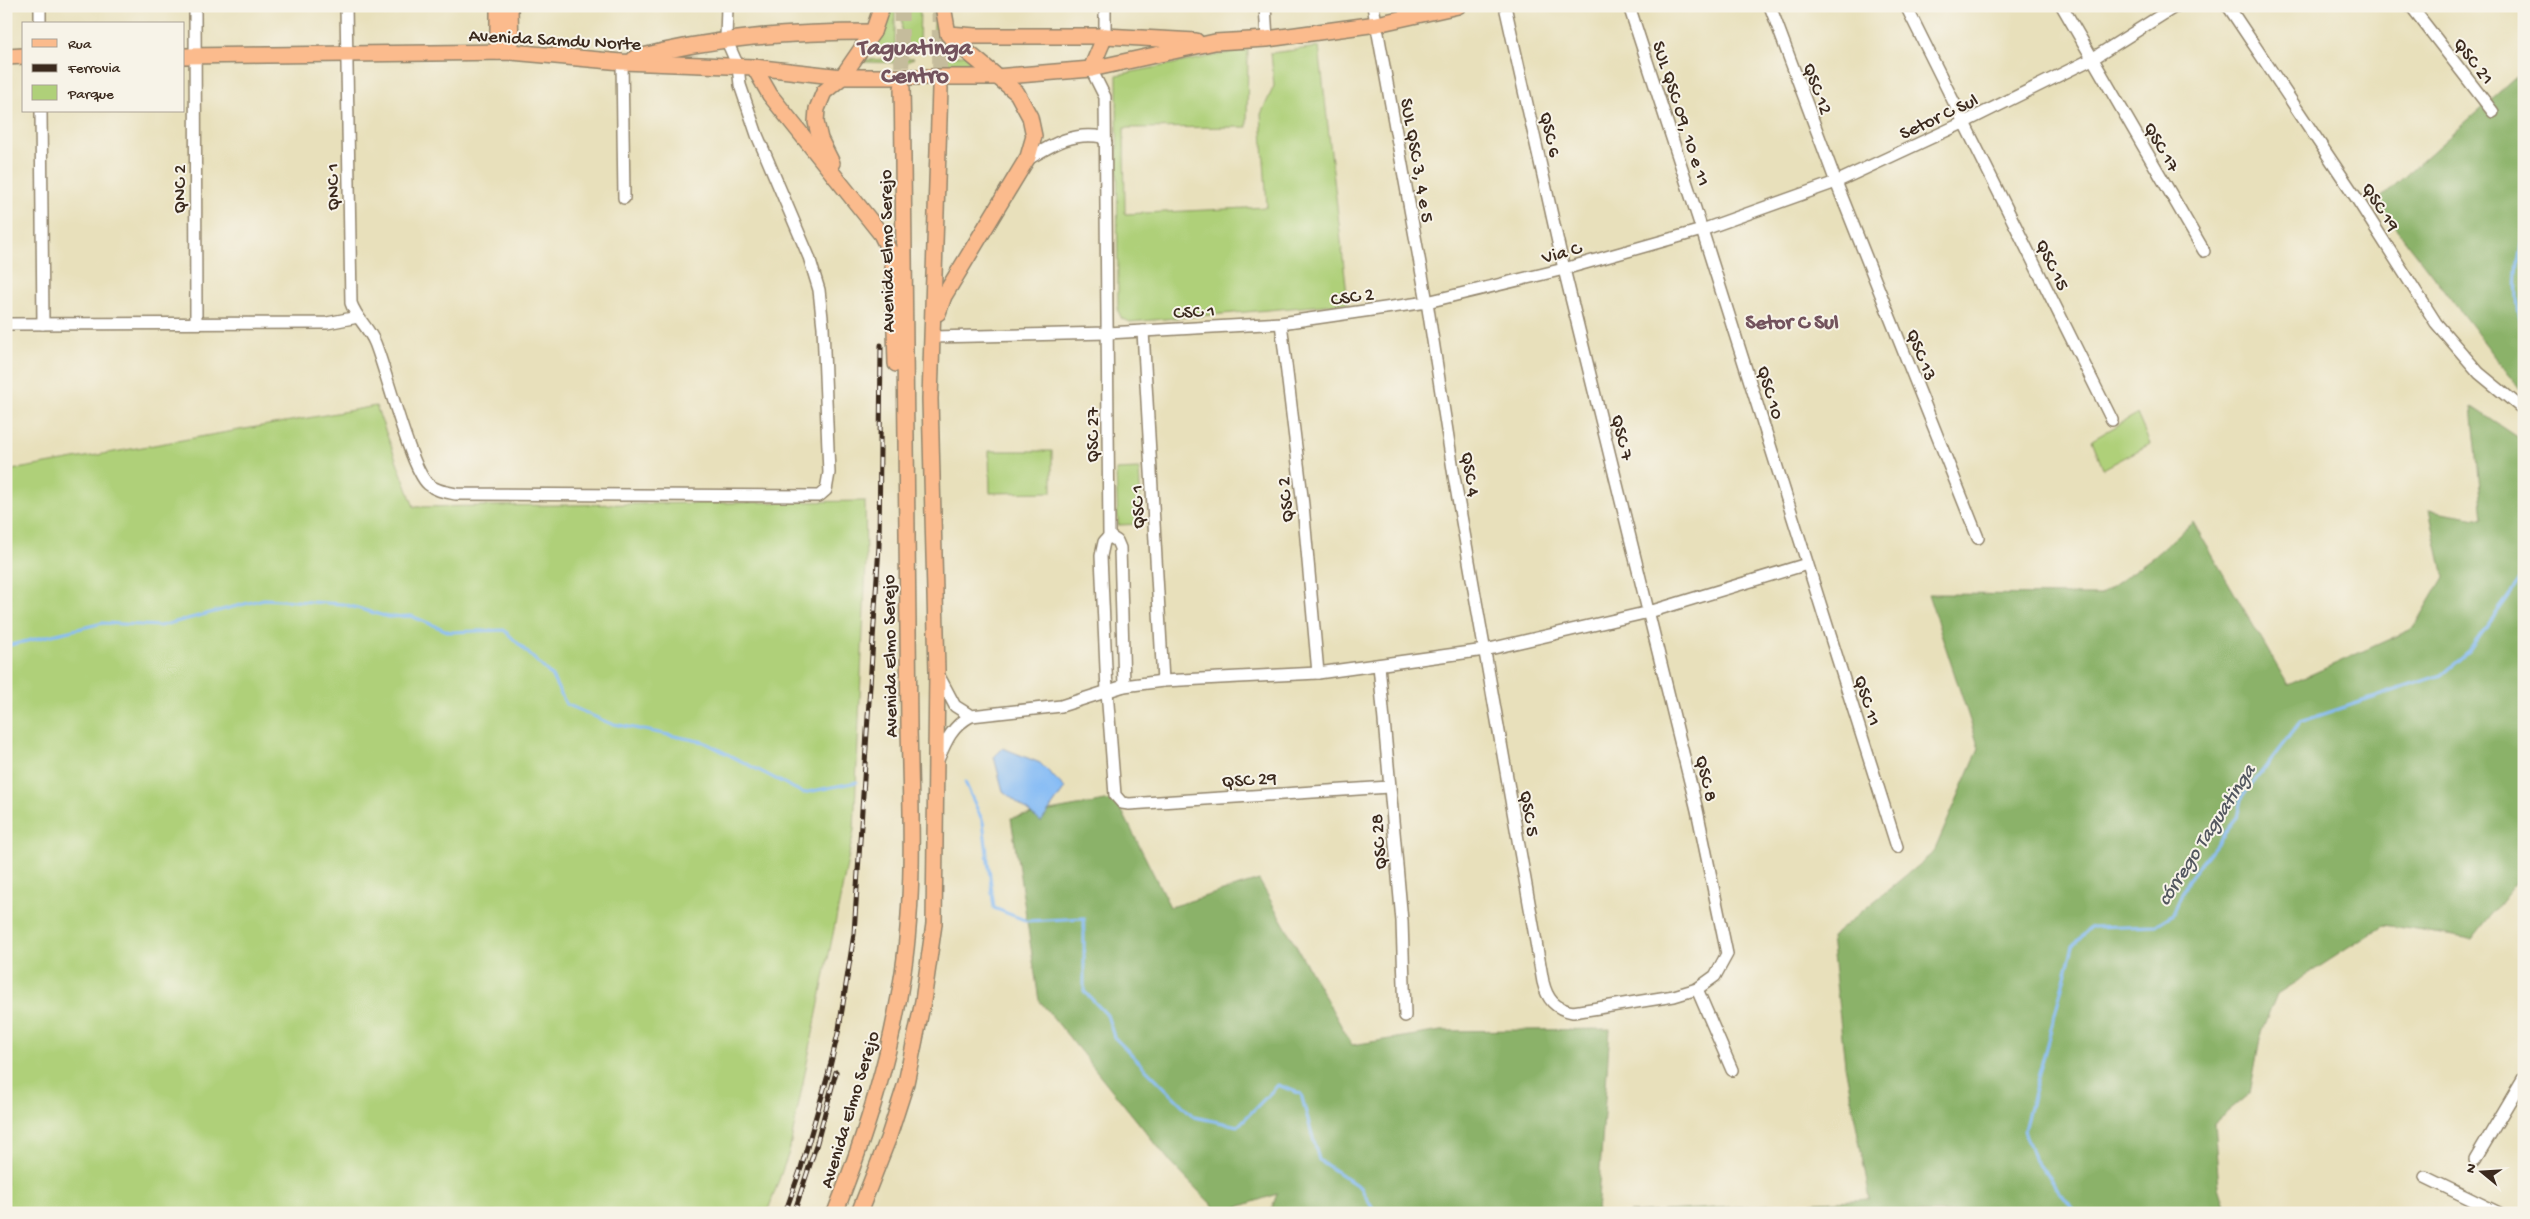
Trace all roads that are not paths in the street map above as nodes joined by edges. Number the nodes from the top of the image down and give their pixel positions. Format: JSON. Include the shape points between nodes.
{"nodes":[{"id":1,"x":40,"y":6,"type":"edge"},
{"id":2,"x":195,"y":6,"type":"edge"},
{"id":3,"x":346,"y":6,"type":"edge"},
{"id":4,"x":498,"y":6,"type":"edge"},
{"id":5,"x":510,"y":6,"type":"edge"},
{"id":6,"x":727,"y":6,"type":"edge"},
{"id":7,"x":882,"y":6,"type":"edge"},
{"id":8,"x":943,"y":6,"type":"edge"},
{"id":9,"x":1105,"y":6,"type":"edge"},
{"id":10,"x":1265,"y":6,"type":"edge"},
{"id":11,"x":1373,"y":6,"type":"edge"},
{"id":12,"x":1458,"y":6,"type":"edge"},
{"id":13,"x":1505,"y":6,"type":"edge"},
{"id":14,"x":1630,"y":6,"type":"edge"},
{"id":15,"x":1770,"y":6,"type":"edge"},
{"id":16,"x":1906,"y":6,"type":"edge"},
{"id":17,"x":2062,"y":6,"type":"edge"},
{"id":18,"x":2176,"y":6,"type":"edge"},
{"id":19,"x":2228,"y":6,"type":"edge"},
{"id":20,"x":2411,"y":6,"type":"edge"},
{"id":21,"x":40,"y":22,"type":"edge"},
{"id":22,"x":1377,"y":24,"type":"junction"},
{"id":23,"x":874,"y":32,"type":"junction"},
{"id":24,"x":948,"y":34,"type":"junction"},
{"id":25,"x":1106,"y":36,"type":"junction"},
{"id":26,"x":726,"y":39,"type":"junction"},
{"id":27,"x":1267,"y":39,"type":"junction"},
{"id":28,"x":1215,"y":42,"type":"junction"},
{"id":29,"x":504,"y":52,"type":"junction"},
{"id":30,"x":346,"y":54,"type":"junction"},
{"id":31,"x":22,"y":56,"type":"edge"},
{"id":32,"x":190,"y":56,"type":"edge"},
{"id":33,"x":6,"y":57,"type":"edge"},
{"id":34,"x":2092,"y":59,"type":"junction"},
{"id":35,"x":622,"y":62,"type":"junction"},
{"id":36,"x":738,"y":66,"type":"junction"},
{"id":37,"x":754,"y":67,"type":"junction"},
{"id":38,"x":1090,"y":69,"type":"junction"},
{"id":39,"x":842,"y":77,"type":"junction"},
{"id":40,"x":996,"y":77,"type":"junction"},
{"id":41,"x":902,"y":88,"type":"tunnel mouth"},
{"id":42,"x":940,"y":88,"type":"tunnel mouth"},
{"id":43,"x":41,"y":112,"type":"edge"},
{"id":44,"x":2493,"y":112,"type":"dead end"},
{"id":45,"x":1965,"y":122,"type":"junction"},
{"id":46,"x":1106,"y":143,"type":"junction"},
{"id":47,"x":1026,"y":161,"type":"junction"},
{"id":48,"x":1836,"y":182,"type":"junction"},
{"id":49,"x":843,"y":187,"type":"junction"},
{"id":50,"x":624,"y":198,"type":"dead end"},
{"id":51,"x":1702,"y":230,"type":"junction"},
{"id":52,"x":2204,"y":251,"type":"dead end"},
{"id":53,"x":1564,"y":269,"type":"junction"},
{"id":54,"x":1427,"y":302,"type":"junction"},
{"id":55,"x":358,"y":317,"type":"junction"},
{"id":56,"x":196,"y":323,"type":"junction"},
{"id":57,"x":1281,"y":323,"type":"junction"},
{"id":58,"x":6,"y":324,"type":"edge"},
{"id":59,"x":43,"y":324,"type":"junction"},
{"id":60,"x":1143,"y":331,"type":"junction"},
{"id":61,"x":1108,"y":333,"type":"junction"},
{"id":62,"x":932,"y":337,"type":"junction"},
{"id":63,"x":2524,"y":410,"type":"edge"},
{"id":64,"x":2112,"y":420,"type":"dead end"},
{"id":65,"x":905,"y":434,"type":"junction"},
{"id":66,"x":1110,"y":536,"type":"junction"},
{"id":67,"x":1978,"y":538,"type":"dead end"},
{"id":68,"x":1807,"y":564,"type":"junction"},
{"id":69,"x":1649,"y":612,"type":"junction"},
{"id":70,"x":1485,"y":650,"type":"junction"},
{"id":71,"x":1379,"y":665,"type":"junction"},
{"id":72,"x":937,"y":671,"type":"junction"},
{"id":73,"x":1318,"y":673,"type":"junction"},
{"id":74,"x":1163,"y":680,"type":"junction"},
{"id":75,"x":1124,"y":686,"type":"junction"},
{"id":76,"x":1107,"y":691,"type":"junction"},
{"id":77,"x":971,"y":716,"type":"junction"},
{"id":78,"x":937,"y":764,"type":"junction"},
{"id":79,"x":1389,"y":787,"type":"junction"},
{"id":80,"x":1115,"y":795,"type":"joint"},
{"id":81,"x":1897,"y":847,"type":"dead end"},
{"id":82,"x":1697,"y":989,"type":"junction"},
{"id":83,"x":1405,"y":1016,"type":"dead end"},
{"id":84,"x":1732,"y":1070,"type":"dead end"},
{"id":85,"x":2524,"y":1077,"type":"edge"},
{"id":86,"x":2475,"y":1160,"type":"dead end"},
{"id":87,"x":2425,"y":1177,"type":"dead end"},
{"id":88,"x":836,"y":1213,"type":"edge"},
{"id":89,"x":859,"y":1213,"type":"edge"},
{"id":90,"x":2499,"y":1213,"type":"edge"}],
"edges":[{"from":1,"to":21,"type":"street"},
{"from":2,"to":32,"type":"street","name":"QNC 2"},
{"from":3,"to":30,"type":"street","name":"QNC 1"},
{"from":4,"to":29,"type":"main road"},
{"from":5,"to":29,"type":"main road"},
{"from":6,"to":26,"type":"street"},
{"from":7,"to":23,"type":"main road"},
{"from":8,"to":24,"type":"main road"},
{"from":9,"to":25,"type":"street"},
{"from":10,"to":27,"type":"street"},
{"from":11,"to":22,"type":"street","name":"SUL QSC 3, 4 e 5"},
{"from":12,"to":22,"type":"main road"},
{"from":13,"to":53,"type":"street","name":"QSC 6"},
{"from":14,"to":51,"type":"street","name":"SUL QSC 09, 10 e 11"},
{"from":15,"to":48,"type":"street","name":"QSC 12"},
{"from":16,"to":45,"type":"street","name":"QSC 15"},
{"from":17,"to":34,"type":"street","name":"QSC 17"},
{"from":18,"to":34,"type":"street","name":"Setor C Sul"},
{"from":19,"to":63,"type":"street","name":"QSC 19","via":[[2436,323],[2479,373]]},
{"from":20,"to":44,"type":"street","name":"QSC 21"},
{"from":22,"to":27,"type":"main road"},
{"from":22,"to":54,"type":"street","name":"SUL QSC 3, 4 e 5"},
{"from":23,"to":26,"type":"main road"},
{"from":23,"to":39,"type":"main road"},
{"from":24,"to":25,"type":"main road"},
{"from":24,"to":40,"type":"main road"},
{"from":25,"to":28,"type":"main road"},
{"from":25,"to":38,"type":"main road"},
{"from":26,"to":35,"type":"main road","via":[[674,47]]},
{"from":26,"to":36,"type":"street","name":"QNC 1"},
{"from":27,"to":28,"type":"main road"},
{"from":28,"to":38,"type":"main road","name":"Avenida Samdu Norte"},
{"from":29,"to":30,"type":"main road","name":"Avenida Samdu Norte"},
{"from":29,"to":35,"type":"main road","name":"Avenida Samdu Norte"},
{"from":30,"to":32,"type":"main road","name":"Avenida Samdu Norte"},
{"from":30,"to":55,"type":"street","name":"QNC 1","via":[[349,289]]},
{"from":31,"to":33,"type":"main road"},
{"from":32,"to":56,"type":"street","name":"QNC 2"},
{"from":34,"to":45,"type":"street","name":"Setor C Sul"},
{"from":34,"to":52,"type":"street","name":"QSC 17"},
{"from":35,"to":36,"type":"main road","name":"Avenida Samdu Norte"},
{"from":35,"to":50,"type":"street"},
{"from":36,"to":37,"type":"main road","name":"Avenida Samdu Norte"},
{"from":36,"to":55,"type":"street","name":"QNC 1","via":[[740,85],[757,135],[809,257],[819,290],[829,473],[826,490],[819,496],[443,492],[426,483],[421,476],[370,330]]},
{"from":37,"to":39,"type":"main road","name":"Avenida Samdu Norte"},
{"from":37,"to":49,"type":"main road","via":[[770,95]]},
{"from":38,"to":40,"type":"main road","name":"Avenida Samdu Norte"},
{"from":38,"to":46,"type":"street","name":"QSC 27","via":[[1105,97]]},
{"from":39,"to":40,"type":"main road","name":"Avenida Samdu Norte"},
{"from":39,"to":49,"type":"main road","via":[[824,92],[816,122],[820,139]]},
{"from":40,"to":47,"type":"main road","via":[[1017,93],[1030,117],[1034,136]]},
{"from":41,"to":65,"type":"main road","name":"Avenida Elmo Serejo"},
{"from":42,"to":62,"type":"main road"},
{"from":43,"to":59,"type":"street"},
{"from":45,"to":48,"type":"street","name":"Setor C Sul"},
{"from":45,"to":64,"type":"street","name":"QSC 15"},
{"from":46,"to":47,"type":"street","via":[[1102,137],[1081,135],[1061,140]]},
{"from":46,"to":61,"type":"street","name":"QSC 27"},
{"from":47,"to":62,"type":"main road","via":[[944,296]]},
{"from":48,"to":51,"type":"street","name":"Setor C Sul"},
{"from":48,"to":67,"type":"street","name":"QSC 13"},
{"from":49,"to":65,"type":"main road","via":[[890,250],[897,409]]},
{"from":51,"to":53,"type":"street","name":"Via C"},
{"from":51,"to":68,"type":"street","name":"QSC 10"},
{"from":53,"to":54,"type":"street","name":"Via C"},
{"from":53,"to":69,"type":"street","name":"QSC 7"},
{"from":54,"to":57,"type":"street","name":"CSC 2"},
{"from":54,"to":70,"type":"street","name":"QSC 4"},
{"from":55,"to":56,"type":"street","via":[[327,323]]},
{"from":56,"to":59,"type":"street"},
{"from":57,"to":60,"type":"street","name":"CSC 1"},
{"from":57,"to":73,"type":"street","name":"QSC 2","via":[[1303,505]]},
{"from":58,"to":59,"type":"street"},
{"from":60,"to":61,"type":"street","name":"CSC 1"},
{"from":60,"to":74,"type":"street","name":"QSC 1"},
{"from":61,"to":62,"type":"street","name":"CSC 1"},
{"from":61,"to":66,"type":"street","name":"QSC 27"},
{"from":62,"to":72,"type":"main road","via":[[930,399]]},
{"from":65,"to":88,"type":"main road","name":"Avenida Elmo Serejo","via":[[911,789],[910,883],[904,968],[883,1074]]},
{"from":66,"to":75,"type":"street","name":"QSC 27","via":[[1117,541],[1120,557]]},
{"from":66,"to":76,"type":"street","name":"QSC 27","via":[[1104,542],[1101,556]]},
{"from":68,"to":69,"type":"street"},
{"from":68,"to":81,"type":"street","name":"QSC 11"},
{"from":69,"to":70,"type":"street"},
{"from":69,"to":82,"type":"street","name":"QSC 8","via":[[1698,810],[1727,954],[1715,976]]},
{"from":70,"to":71,"type":"street"},
{"from":70,"to":82,"type":"street","name":"QSC 5","via":[[1546,994],[1562,1010],[1573,1012],[1674,996]]},
{"from":71,"to":73,"type":"street"},
{"from":71,"to":79,"type":"street","name":"QSC 28"},
{"from":72,"to":77,"type":"street","via":[[955,706]]},
{"from":72,"to":78,"type":"main road"},
{"from":73,"to":74,"type":"street"},
{"from":74,"to":75,"type":"street"},
{"from":75,"to":76,"type":"street"},
{"from":76,"to":77,"type":"street","via":[[1061,706]]},
{"from":76,"to":80,"type":"street","name":"QSC 27"},
{"from":77,"to":78,"type":"street","via":[[953,729]]},
{"from":78,"to":89,"type":"main road","via":[[934,924],[923,1001],[906,1083]]},
{"from":79,"to":80,"type":"street","name":"QSC 29","via":[[1129,804],[1122,803]]},
{"from":79,"to":83,"type":"street","name":"QSC 28","via":[[1402,921]]},
{"from":82,"to":84,"type":"street"},
{"from":85,"to":86,"type":"street"},
{"from":87,"to":90,"type":"street"}]}
